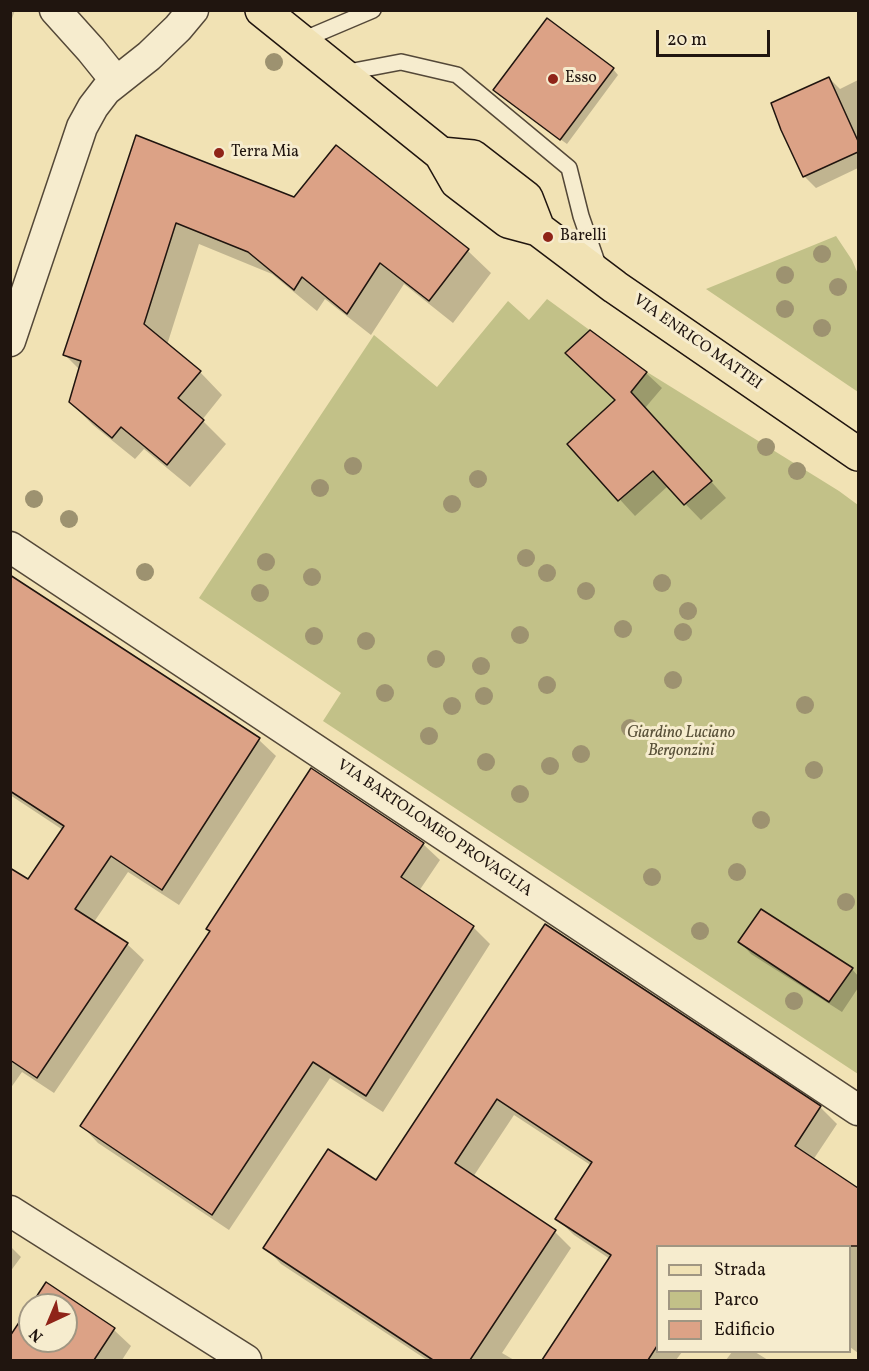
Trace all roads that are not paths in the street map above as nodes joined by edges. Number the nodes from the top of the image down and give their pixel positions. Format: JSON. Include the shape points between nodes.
{"nodes":[{"id":1,"x":55,"y":10,"type":"edge"},
{"id":2,"x":193,"y":10,"type":"edge"},
{"id":3,"x":262,"y":10,"type":"edge"},
{"id":4,"x":373,"y":10,"type":"edge"},
{"id":5,"x":300,"y":41,"type":"junction"},
{"id":6,"x":341,"y":74,"type":"junction"},
{"id":7,"x":116,"y":81,"type":"junction"},
{"id":8,"x":601,"y":277,"type":"junction"},
{"id":9,"x":10,"y":341,"type":"edge"},
{"id":10,"x":858,"y":454,"type":"edge"},
{"id":11,"x":10,"y":546,"type":"edge"},
{"id":12,"x":858,"y":1110,"type":"edge"},
{"id":13,"x":10,"y":1211,"type":"edge"},
{"id":14,"x":246,"y":1360,"type":"edge"}],
"edges":[{"from":1,"to":7,"type":"street"},
{"from":2,"to":7,"type":"street","via":[[149,56]]},
{"from":3,"to":5,"type":"main road","name":"VIA ENRICO MATTEI"},
{"from":4,"to":5,"type":"lane"},
{"from":5,"to":6,"type":"main road","name":"VIA ENRICO MATTEI"},
{"from":6,"to":8,"type":"main road","name":"VIA ENRICO MATTEI","via":[[441,154],[457,182],[481,201],[508,221],[538,229]]},
{"from":6,"to":8,"type":"lane","via":[[401,62],[457,75],[569,168]]},
{"from":7,"to":9,"type":"street","via":[[93,106],[82,128]]},
{"from":8,"to":10,"type":"main road","name":"VIA ENRICO MATTEI"},
{"from":11,"to":12,"type":"street","name":"VIA BARTOLOMEO PROVAGLIA"},
{"from":13,"to":14,"type":"street"}]}
